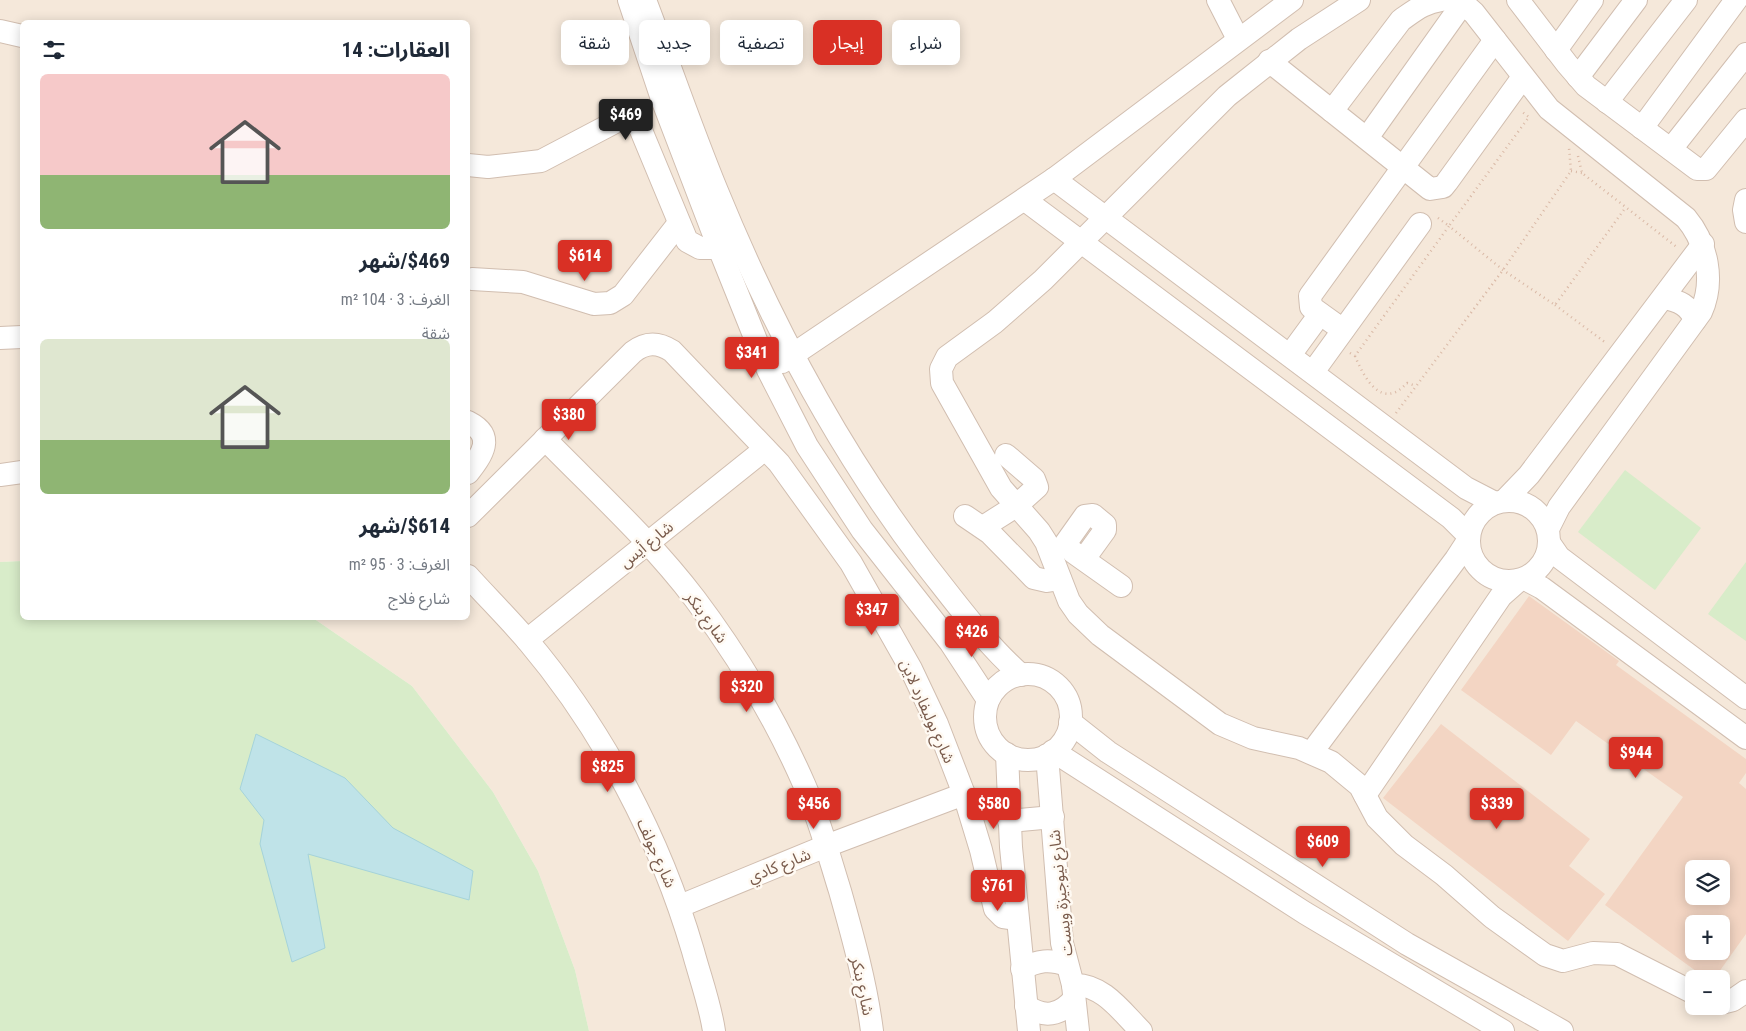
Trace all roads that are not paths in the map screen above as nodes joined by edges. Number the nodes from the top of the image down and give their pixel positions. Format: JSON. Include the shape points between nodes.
{"nodes":[{"id":1,"x":629,"y":0,"type":"edge"},
{"id":2,"x":645,"y":0,"type":"edge"},
{"id":3,"x":1218,"y":0,"type":"edge"},
{"id":4,"x":1292,"y":0,"type":"edge"},
{"id":5,"x":1359,"y":0,"type":"edge"},
{"id":6,"x":1592,"y":0,"type":"edge"},
{"id":7,"x":1636,"y":0,"type":"edge"},
{"id":8,"x":1686,"y":0,"type":"edge"},
{"id":9,"x":1736,"y":0,"type":"edge"},
{"id":10,"x":1527,"y":3,"type":"edge"},
{"id":11,"x":1453,"y":4,"type":"edge"},
{"id":12,"x":0,"y":31,"type":"edge"},
{"id":13,"x":20,"y":36,"type":"edge"},
{"id":14,"x":1238,"y":39,"type":"junction"},
{"id":15,"x":1491,"y":46,"type":"junction"},
{"id":16,"x":1556,"y":50,"type":"junction"},
{"id":17,"x":1746,"y":54,"type":"edge"},
{"id":18,"x":1269,"y":61,"type":"junction"},
{"id":19,"x":1578,"y":77,"type":"junction"},
{"id":20,"x":1519,"y":83,"type":"junction"},
{"id":21,"x":1607,"y":102,"type":"junction"},
{"id":22,"x":1332,"y":111,"type":"junction"},
{"id":23,"x":1746,"y":120,"type":"edge"},
{"id":24,"x":1642,"y":128,"type":"junction"},
{"id":25,"x":1367,"y":138,"type":"junction"},
{"id":26,"x":1671,"y":150,"type":"junction"},
{"id":27,"x":470,"y":165,"type":"edge"},
{"id":28,"x":1402,"y":168,"type":"junction"},
{"id":29,"x":1054,"y":179,"type":"junction"},
{"id":30,"x":1025,"y":200,"type":"junction"},
{"id":31,"x":1746,"y":200,"type":"edge"},
{"id":32,"x":1106,"y":216,"type":"junction"},
{"id":33,"x":1746,"y":222,"type":"edge"},
{"id":34,"x":679,"y":223,"type":"junction"},
{"id":35,"x":1420,"y":224,"type":"dead end"},
{"id":36,"x":1080,"y":242,"type":"junction"},
{"id":37,"x":1703,"y":244,"type":"junction"},
{"id":38,"x":719,"y":248,"type":"junction"},
{"id":39,"x":472,"y":279,"type":"dead end"},
{"id":40,"x":1664,"y":298,"type":"junction"},
{"id":41,"x":1320,"y":314,"type":"junction"},
{"id":42,"x":1695,"y":320,"type":"junction"},
{"id":43,"x":20,"y":337,"type":"edge"},
{"id":44,"x":0,"y":338,"type":"edge"},
{"id":45,"x":1343,"y":339,"type":"junction"},
{"id":46,"x":1290,"y":354,"type":"junction"},
{"id":47,"x":793,"y":356,"type":"junction"},
{"id":48,"x":768,"y":370,"type":"junction"},
{"id":49,"x":1313,"y":372,"type":"junction"},
{"id":50,"x":470,"y":423,"type":"edge"},
{"id":51,"x":545,"y":439,"type":"junction"},
{"id":52,"x":765,"y":449,"type":"junction"},
{"id":53,"x":1006,"y":455,"type":"dead end"},
{"id":54,"x":470,"y":470,"type":"edge"},
{"id":55,"x":20,"y":472,"type":"edge"},
{"id":56,"x":0,"y":475,"type":"edge"},
{"id":57,"x":1500,"y":502,"type":"junction"},
{"id":58,"x":1016,"y":506,"type":"junction"},
{"id":59,"x":470,"y":514,"type":"edge"},
{"id":60,"x":1549,"y":537,"type":"junction"},
{"id":61,"x":1469,"y":538,"type":"junction"},
{"id":62,"x":648,"y":543,"type":"junction"},
{"id":63,"x":1055,"y":545,"type":"junction"},
{"id":64,"x":1084,"y":559,"type":"junction"},
{"id":65,"x":470,"y":578,"type":"edge"},
{"id":66,"x":1060,"y":579,"type":"junction"},
{"id":67,"x":1521,"y":580,"type":"junction"},
{"id":68,"x":1120,"y":586,"type":"dead end"},
{"id":69,"x":980,"y":633,"type":"junction"},
{"id":70,"x":527,"y":640,"type":"junction"},
{"id":71,"x":950,"y":642,"type":"junction"},
{"id":72,"x":1021,"y":675,"type":"junction"},
{"id":73,"x":1746,"y":698,"type":"edge"},
{"id":74,"x":988,"y":700,"type":"junction"},
{"id":75,"x":1746,"y":708,"type":"edge"},
{"id":76,"x":1070,"y":722,"type":"junction"},
{"id":77,"x":1739,"y":733,"type":"edge"},
{"id":78,"x":1312,"y":752,"type":"junction"},
{"id":79,"x":1050,"y":753,"type":"junction"},
{"id":80,"x":1007,"y":754,"type":"junction"},
{"id":81,"x":964,"y":794,"type":"junction"},
{"id":82,"x":1365,"y":795,"type":"junction"},
{"id":83,"x":1053,"y":817,"type":"junction"},
{"id":84,"x":1009,"y":821,"type":"junction"},
{"id":85,"x":826,"y":846,"type":"junction"},
{"id":86,"x":1011,"y":848,"type":"junction"},
{"id":87,"x":981,"y":850,"type":"junction"},
{"id":88,"x":680,"y":906,"type":"junction"},
{"id":89,"x":1018,"y":919,"type":"junction"},
{"id":90,"x":1022,"y":969,"type":"junction"},
{"id":91,"x":1071,"y":983,"type":"junction"},
{"id":92,"x":1685,"y":988,"type":"edge"},
{"id":93,"x":1026,"y":1006,"type":"junction"},
{"id":94,"x":714,"y":1031,"type":"edge"},
{"id":95,"x":872,"y":1031,"type":"edge"},
{"id":96,"x":1029,"y":1031,"type":"edge"},
{"id":97,"x":1078,"y":1031,"type":"edge"},
{"id":98,"x":1141,"y":1031,"type":"edge"},
{"id":99,"x":1503,"y":1031,"type":"edge"},
{"id":100,"x":1562,"y":1031,"type":"edge"}],
"edges":[{"from":1,"to":38,"type":"street"},
{"from":2,"to":47,"type":"street","via":[[716,190]]},
{"from":3,"to":14,"type":"street"},
{"from":4,"to":14,"type":"street"},
{"from":5,"to":18,"type":"street"},
{"from":6,"to":16,"type":"street"},
{"from":7,"to":19,"type":"street"},
{"from":8,"to":21,"type":"street"},
{"from":9,"to":24,"type":"street"},
{"from":10,"to":16,"type":"street"},
{"from":11,"to":15,"type":"street"},
{"from":11,"to":22,"type":"street","via":[[1431,2],[1402,20]]},
{"from":11,"to":25,"type":"street"},
{"from":12,"to":13,"type":"street"},
{"from":14,"to":29,"type":"street"},
{"from":15,"to":20,"type":"street"},
{"from":15,"to":28,"type":"street"},
{"from":16,"to":19,"type":"street"},
{"from":17,"to":26,"type":"street"},
{"from":18,"to":22,"type":"street"},
{"from":18,"to":32,"type":"street","via":[[1227,96]]},
{"from":19,"to":21,"type":"street"},
{"from":20,"to":28,"type":"street","via":[[1443,187],[1430,189]]},
{"from":20,"to":37,"type":"street","via":[[1549,109],[1575,140],[1675,208],[1696,230]]},
{"from":21,"to":24,"type":"street"},
{"from":22,"to":25,"type":"street"},
{"from":23,"to":26,"type":"street","via":[[1706,169],[1697,168]]},
{"from":24,"to":26,"type":"street"},
{"from":25,"to":28,"type":"street"},
{"from":27,"to":34,"type":"street","via":[[488,167],[541,161],[619,120],[632,118],[638,122]]},
{"from":28,"to":41,"type":"street","via":[[1313,291],[1309,301]]},
{"from":29,"to":30,"type":"street"},
{"from":29,"to":32,"type":"street"},
{"from":30,"to":36,"type":"street"},
{"from":30,"to":47,"type":"street"},
{"from":31,"to":33,"type":"street"},
{"from":32,"to":36,"type":"street"},
{"from":32,"to":46,"type":"street"},
{"from":34,"to":38,"type":"street","via":[[687,241],[693,245]]},
{"from":34,"to":39,"type":"street","via":[[629,288],[610,304],[594,304],[523,282]]},
{"from":35,"to":45,"type":"street"},
{"from":36,"to":58,"type":"street","via":[[1020,302],[947,357],[941,369],[942,383],[1001,488]]},
{"from":36,"to":61,"type":"street","via":[[1451,518]]},
{"from":37,"to":40,"type":"street"},
{"from":37,"to":42,"type":"street","via":[[1707,296]]},
{"from":38,"to":48,"type":"street"},
{"from":40,"to":42,"type":"street","via":[[1681,302]]},
{"from":40,"to":57,"type":"street","via":[[1530,475]]},
{"from":41,"to":45,"type":"street"},
{"from":41,"to":46,"type":"street"},
{"from":42,"to":60,"type":"street","via":[[1559,507]]},
{"from":43,"to":44,"type":"street"},
{"from":45,"to":49,"type":"street"},
{"from":46,"to":49,"type":"street"},
{"from":47,"to":48,"type":"street"},
{"from":47,"to":69,"type":"street","via":[[826,417],[885,508]]},
{"from":48,"to":71,"type":"street","via":[[807,446],[834,489],[892,571]]},
{"from":49,"to":57,"type":"street","via":[[1466,488]]},
{"from":50,"to":54,"type":"street","via":[[478,429],[484,444],[481,455]]},
{"from":51,"to":52,"type":"street","name":"شارع بوليفارد لاين","via":[[640,347],[656,344],[672,351]]},
{"from":51,"to":59,"type":"street"},
{"from":51,"to":62,"type":"street","name":"شارع بنكر"},
{"from":52,"to":62,"type":"street","name":"شارع أيس"},
{"from":52,"to":81,"type":"street","name":"شارع بوليفارد لاين","via":[[816,512],[882,615],[937,724]]},
{"from":53,"to":58,"type":"street","via":[[1037,484],[1036,490]]},
{"from":55,"to":56,"type":"street"},
{"from":57,"to":60,"type":"street","via":[[1520,502],[1535,510],[1545,522]]},
{"from":57,"to":61,"type":"street","via":[[1488,507],[1475,519]]},
{"from":58,"to":63,"type":"street"},
{"from":58,"to":66,"type":"street","via":[[974,522],[1030,575],[1047,581]]},
{"from":60,"to":67,"type":"street","via":[[1548,553],[1540,568]]},
{"from":60,"to":73,"type":"street","via":[[1559,557]]},
{"from":61,"to":67,"type":"street","via":[[1472,557],[1483,572],[1499,580]]},
{"from":61,"to":78,"type":"street"},
{"from":62,"to":70,"type":"street","name":"شارع أيس"},
{"from":62,"to":85,"type":"street","name":"شارع بنكر","via":[[694,598],[764,704],[804,785]]},
{"from":63,"to":64,"type":"street"},
{"from":63,"to":64,"type":"street","via":[[1085,516],[1093,515],[1105,524],[1106,530]]},
{"from":63,"to":66,"type":"street"},
{"from":64,"to":68,"type":"street"},
{"from":65,"to":70,"type":"street","name":"شارع جولف"},
{"from":66,"to":78,"type":"street","via":[[1069,601],[1088,625],[1220,724],[1253,738]]},
{"from":67,"to":77,"type":"street","via":[[1542,588]]},
{"from":67,"to":82,"type":"street","via":[[1501,596]]},
{"from":69,"to":71,"type":"street","via":[[961,642]]},
{"from":69,"to":72,"type":"street"},
{"from":70,"to":88,"type":"street","name":"شارع جولف","via":[[574,701],[615,766],[650,834]]},
{"from":71,"to":74,"type":"street"},
{"from":72,"to":74,"type":"street","via":[[1001,683]]},
{"from":72,"to":76,"type":"street","via":[[1040,676],[1057,686],[1068,703]]},
{"from":74,"to":80,"type":"street","via":[[987,730],[992,740]]},
{"from":75,"to":77,"type":"street"},
{"from":76,"to":79,"type":"street","via":[[1067,733]]},
{"from":76,"to":100,"type":"street","via":[[1108,752],[1390,933]]},
{"from":78,"to":82,"type":"street","via":[[1347,774]]},
{"from":79,"to":80,"type":"street","via":[[1023,759]]},
{"from":79,"to":83,"type":"street","name":"شارع نيوجيزة ويست"},
{"from":79,"to":99,"type":"street","via":[[1304,913]]},
{"from":80,"to":84,"type":"street"},
{"from":81,"to":85,"type":"street","name":"شارع كادي"},
{"from":81,"to":87,"type":"street","name":"شارع بوليفارد لاين"},
{"from":82,"to":92,"type":"street","via":[[1377,818],[1404,845],[1546,955],[1563,961],[1593,953],[1617,954]]},
{"from":83,"to":84,"type":"street"},
{"from":83,"to":91,"type":"street","name":"شارع نيوجيزة ويست","via":[[1061,932]]},
{"from":84,"to":86,"type":"street"},
{"from":85,"to":88,"type":"street","name":"شارع كادي"},
{"from":85,"to":95,"type":"street","name":"شارع بنكر","via":[[853,935]]},
{"from":86,"to":87,"type":"street"},
{"from":86,"to":89,"type":"street"},
{"from":87,"to":89,"type":"street","name":"شارع بوليفارد لاين","via":[[997,912],[1003,917]]},
{"from":88,"to":94,"type":"street","name":"شارع جولف"},
{"from":89,"to":90,"type":"street"},
{"from":90,"to":91,"type":"street","via":[[1044,960],[1056,961]]},
{"from":90,"to":93,"type":"street"},
{"from":91,"to":93,"type":"street","via":[[1067,1008],[1046,1015]]},
{"from":91,"to":97,"type":"street","name":"شارع نيوجيزة ويست"},
{"from":91,"to":98,"type":"street","via":[[1087,985],[1103,993]]},
{"from":93,"to":96,"type":"street"}]}
